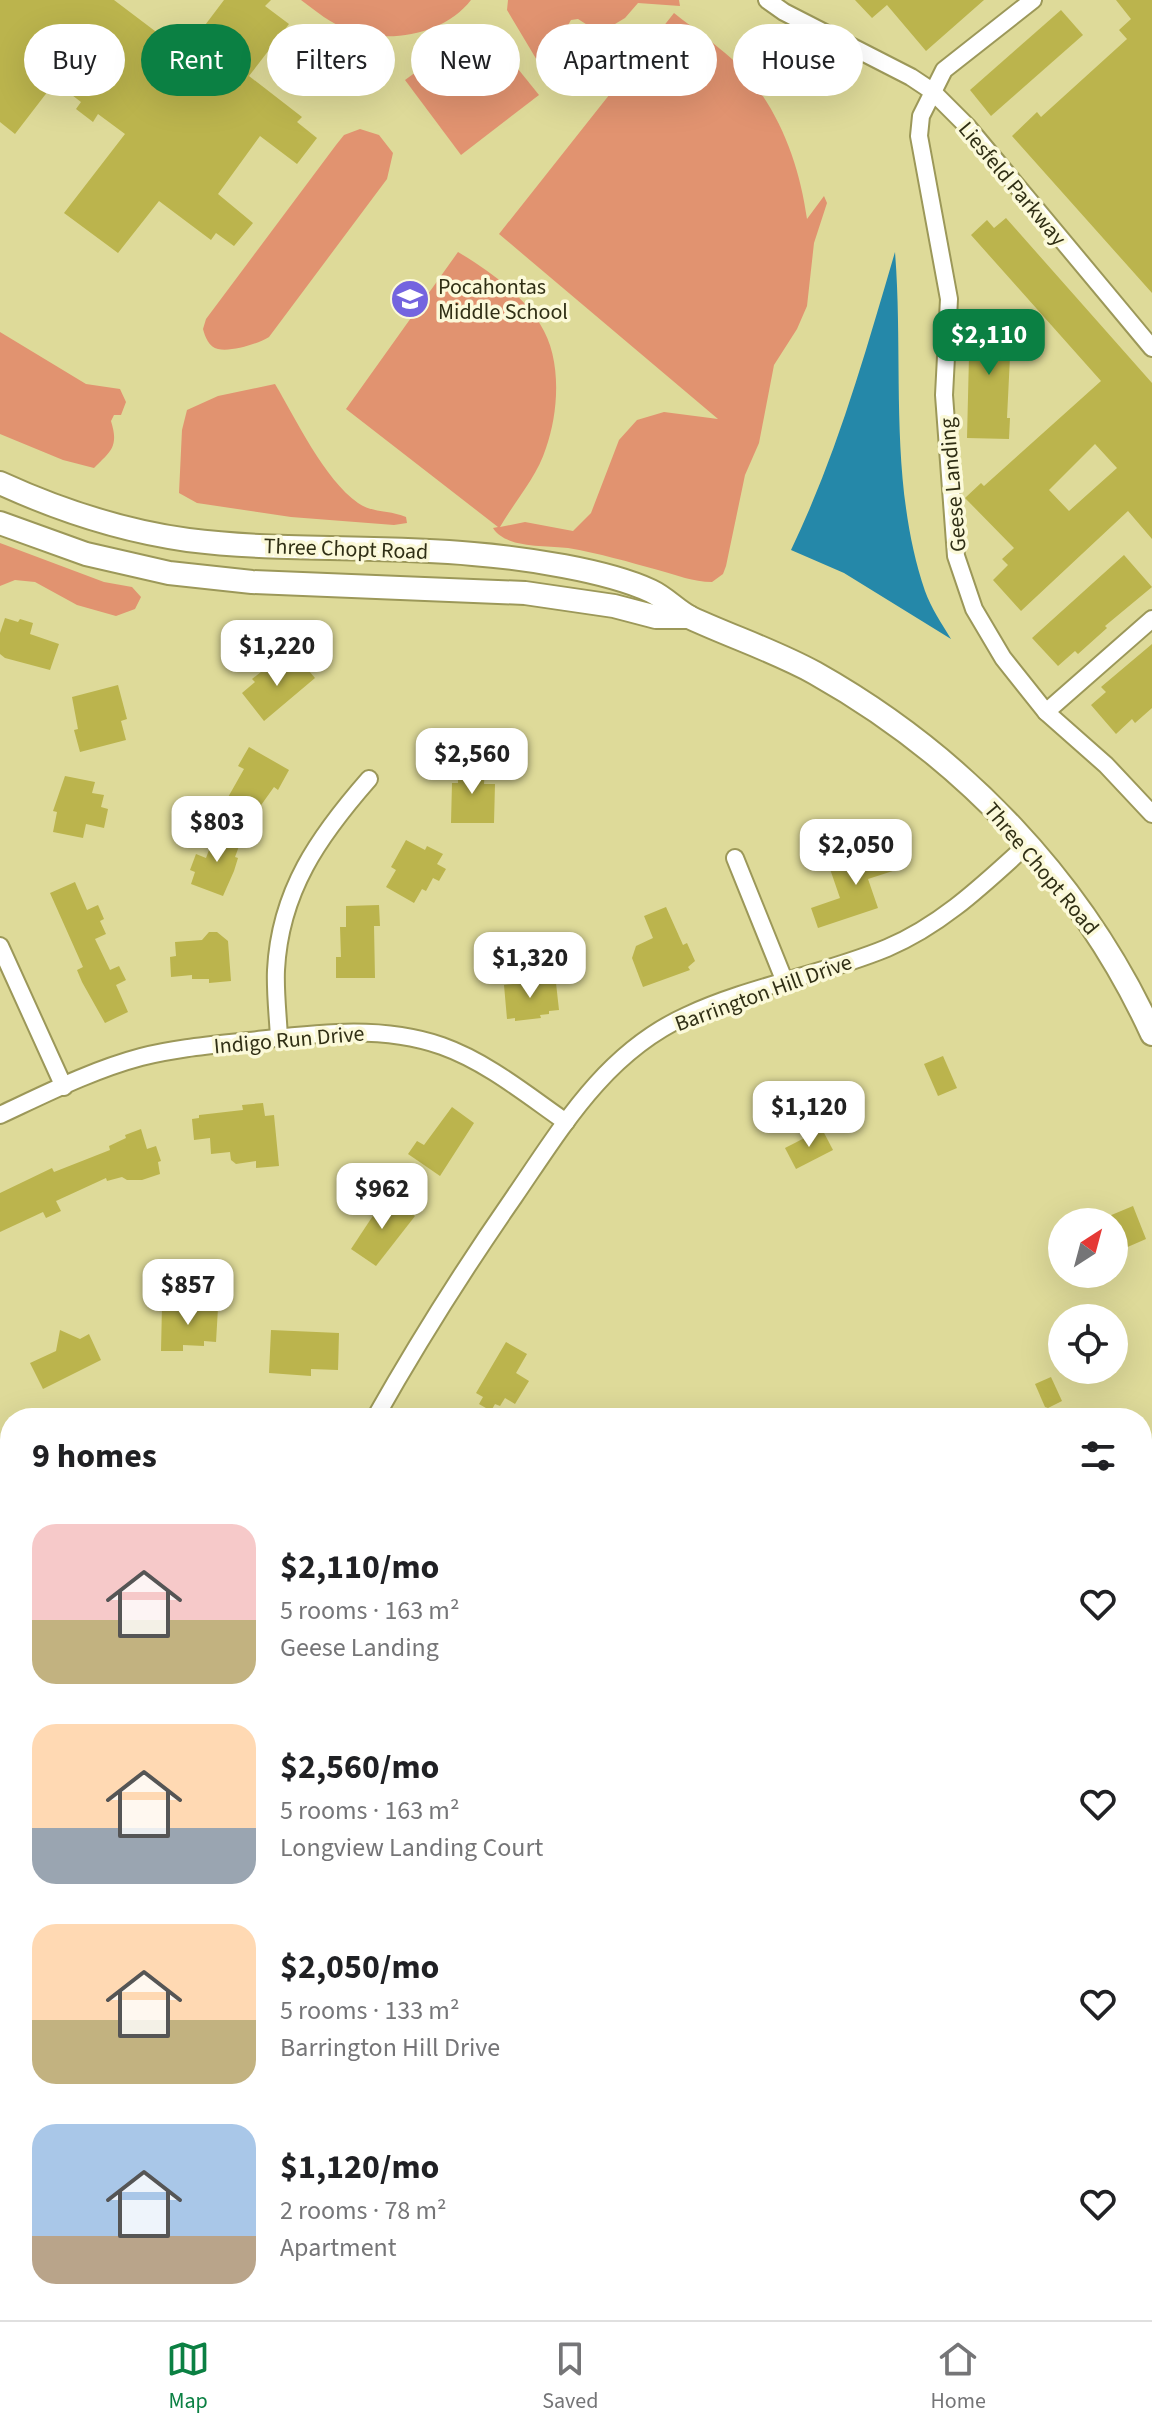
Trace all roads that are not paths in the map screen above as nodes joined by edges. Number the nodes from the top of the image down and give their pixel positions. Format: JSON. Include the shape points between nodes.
{"nodes":[{"id":1,"x":767,"y":0,"type":"edge"},
{"id":2,"x":1033,"y":0,"type":"edge"},
{"id":3,"x":932,"y":91,"type":"junction"},
{"id":4,"x":1152,"y":348,"type":"edge"},
{"id":5,"x":0,"y":483,"type":"edge"},
{"id":6,"x":0,"y":523,"type":"edge"},
{"id":7,"x":689,"y":617,"type":"junction"},
{"id":8,"x":1152,"y":619,"type":"edge"},
{"id":9,"x":1046,"y":712,"type":"junction"},
{"id":10,"x":369,"y":779,"type":"dead end"},
{"id":11,"x":1152,"y":814,"type":"edge"},
{"id":12,"x":1028,"y":844,"type":"junction"},
{"id":13,"x":735,"y":858,"type":"dead end"},
{"id":14,"x":0,"y":946,"type":"edge"},
{"id":15,"x":785,"y":982,"type":"junction"},
{"id":16,"x":1152,"y":1034,"type":"edge"},
{"id":17,"x":279,"y":1038,"type":"junction"},
{"id":18,"x":64,"y":1087,"type":"junction"},
{"id":19,"x":0,"y":1115,"type":"edge"},
{"id":20,"x":566,"y":1122,"type":"junction"},
{"id":21,"x":381,"y":1408,"type":"edge"}],
"edges":[{"from":1,"to":3,"type":"street","name":"Liesfeld Parkway"},
{"from":2,"to":3,"type":"street","via":[[944,70]]},
{"from":3,"to":4,"type":"street","name":"Liesfeld Parkway"},
{"from":3,"to":9,"type":"street","name":"Geese Landing","via":[[919,136],[949,299],[944,395],[956,556],[974,609],[1003,658]]},
{"from":5,"to":7,"type":"main road","name":"Three Chopt Road","via":[[104,521],[185,539],[473,554],[553,565],[652,592]]},
{"from":6,"to":7,"type":"main road","name":"Three Chopt Road","via":[[86,554],[169,573],[252,582],[525,593],[656,617]]},
{"from":7,"to":12,"type":"main road","name":"Three Chopt Road","via":[[813,672],[883,716],[927,748]]},
{"from":8,"to":9,"type":"street"},
{"from":9,"to":11,"type":"street","name":"Geese Landing"},
{"from":10,"to":17,"type":"street","via":[[330,823],[294,888],[276,970]]},
{"from":12,"to":15,"type":"street","name":"Barrington Hill Drive","via":[[941,919],[888,948]]},
{"from":12,"to":16,"type":"main road","name":"Three Chopt Road","via":[[1102,940]]},
{"from":13,"to":15,"type":"street"},
{"from":14,"to":18,"type":"street"},
{"from":15,"to":20,"type":"street","name":"Barrington Hill Drive","via":[[685,1016],[633,1047],[605,1072]]},
{"from":17,"to":18,"type":"street","name":"Indigo Run Drive","via":[[140,1057]]},
{"from":17,"to":20,"type":"street","name":"Indigo Run Drive","via":[[369,1032],[413,1037],[463,1054]]},
{"from":18,"to":19,"type":"street","name":"Indigo Run Drive"},
{"from":20,"to":21,"type":"street","name":"Barrington Hill Drive","via":[[425,1330]]}]}
